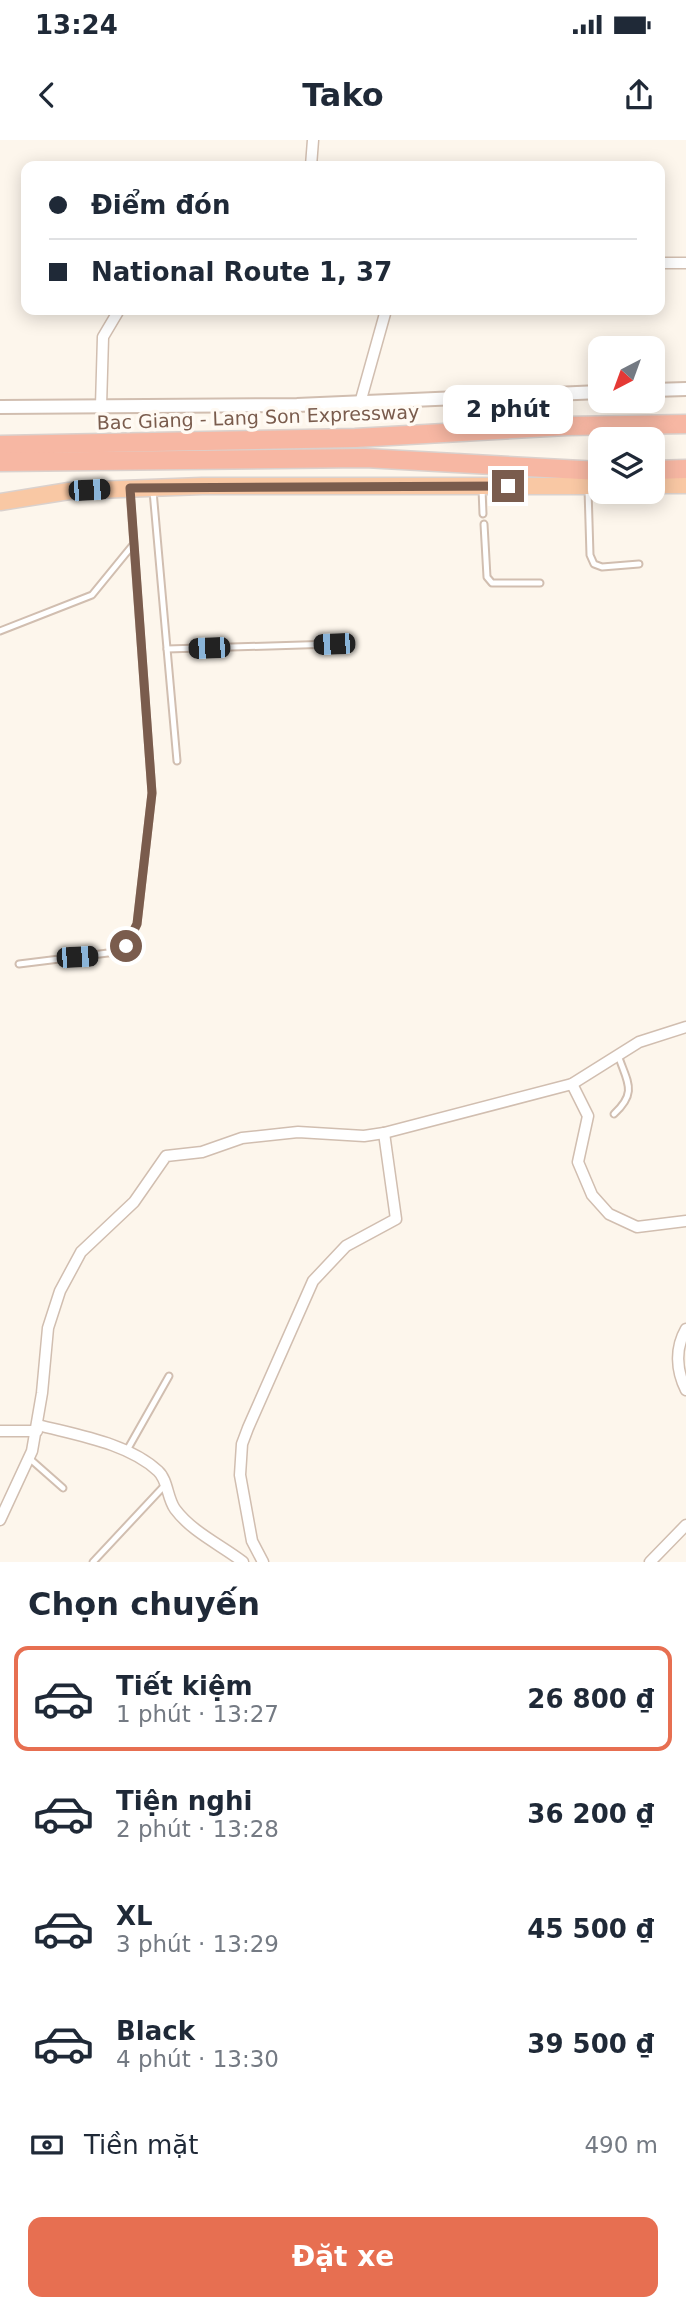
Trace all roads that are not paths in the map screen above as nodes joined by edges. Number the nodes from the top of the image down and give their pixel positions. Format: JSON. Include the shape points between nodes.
{"nodes":[{"id":1,"x":313,"y":140,"type":"edge"},
{"id":2,"x":311,"y":161,"type":"edge"},
{"id":3,"x":665,"y":263,"type":"edge"},
{"id":4,"x":686,"y":263,"type":"edge"},
{"id":5,"x":116,"y":315,"type":"edge"},
{"id":6,"x":385,"y":315,"type":"edge"},
{"id":7,"x":686,"y":389,"type":"edge"},
{"id":8,"x":665,"y":390,"type":"edge"},
{"id":9,"x":588,"y":393,"type":"edge"},
{"id":10,"x":360,"y":403,"type":"junction"},
{"id":11,"x":101,"y":406,"type":"junction"},
{"id":12,"x":0,"y":407,"type":"edge"},
{"id":13,"x":686,"y":424,"type":"edge"},
{"id":14,"x":0,"y":445,"type":"edge"},
{"id":15,"x":0,"y":462,"type":"edge"},
{"id":16,"x":686,"y":469,"type":"edge"},
{"id":17,"x":588,"y":470,"type":"edge"},
{"id":18,"x":665,"y":470,"type":"edge"},
{"id":19,"x":665,"y":485,"type":"edge"},
{"id":20,"x":686,"y":485,"type":"edge"},
{"id":21,"x":481,"y":486,"type":"junction"},
{"id":22,"x":588,"y":486,"type":"edge"},
{"id":23,"x":130,"y":488,"type":"junction"},
{"id":24,"x":153,"y":488,"type":"junction"},
{"id":25,"x":0,"y":502,"type":"edge"},
{"id":26,"x":593,"y":504,"type":"edge"},
{"id":27,"x":484,"y":514,"type":"dead end"},
{"id":28,"x":484,"y":524,"type":"dead end"},
{"id":29,"x":132,"y":546,"type":"junction"},
{"id":30,"x":639,"y":564,"type":"dead end"},
{"id":31,"x":540,"y":583,"type":"dead end"},
{"id":32,"x":0,"y":631,"type":"edge"},
{"id":33,"x":334,"y":644,"type":"dead end"},
{"id":34,"x":167,"y":649,"type":"junction"},
{"id":35,"x":177,"y":761,"type":"dead end"},
{"id":36,"x":19,"y":964,"type":"dead end"},
{"id":37,"x":686,"y":1027,"type":"edge"},
{"id":38,"x":618,"y":1055,"type":"junction"},
{"id":39,"x":572,"y":1084,"type":"junction"},
{"id":40,"x":614,"y":1114,"type":"dead end"},
{"id":41,"x":384,"y":1133,"type":"junction"},
{"id":42,"x":686,"y":1221,"type":"edge"},
{"id":43,"x":686,"y":1329,"type":"edge"},
{"id":44,"x":169,"y":1376,"type":"dead end"},
{"id":45,"x":686,"y":1390,"type":"edge"},
{"id":46,"x":38,"y":1428,"type":"junction"},
{"id":47,"x":0,"y":1432,"type":"edge"},
{"id":48,"x":126,"y":1452,"type":"junction"},
{"id":49,"x":29,"y":1458,"type":"junction"},
{"id":50,"x":165,"y":1485,"type":"junction"},
{"id":51,"x":63,"y":1488,"type":"dead end"},
{"id":52,"x":0,"y":1520,"type":"edge"},
{"id":53,"x":686,"y":1525,"type":"edge"},
{"id":54,"x":93,"y":1562,"type":"edge"},
{"id":55,"x":243,"y":1562,"type":"edge"},
{"id":56,"x":262,"y":1562,"type":"edge"},
{"id":57,"x":650,"y":1562,"type":"edge"}],
"edges":[{"from":1,"to":2,"type":"street"},
{"from":3,"to":4,"type":"street"},
{"from":5,"to":11,"type":"street","via":[[103,337]]},
{"from":6,"to":10,"type":"street"},
{"from":7,"to":8,"type":"street"},
{"from":9,"to":10,"type":"street"},
{"from":10,"to":11,"type":"street"},
{"from":11,"to":12,"type":"street"},
{"from":13,"to":14,"type":"highway","name":"Bac Giang - Lang Son Expressway"},
{"from":15,"to":17,"type":"highway","name":"Bac Giang - Lang Son Expressway","via":[[365,458]]},
{"from":16,"to":18,"type":"highway"},
{"from":19,"to":20,"type":"highway"},
{"from":21,"to":22,"type":"highway"},
{"from":21,"to":24,"type":"highway"},
{"from":21,"to":27,"type":"lane"},
{"from":23,"to":24,"type":"highway"},
{"from":23,"to":25,"type":"highway","via":[[69,491]]},
{"from":23,"to":29,"type":"lane"},
{"from":24,"to":34,"type":"lane"},
{"from":26,"to":30,"type":"lane","via":[[593,564]]},
{"from":28,"to":31,"type":"lane","via":[[487,577],[492,583]]},
{"from":29,"to":32,"type":"lane","via":[[92,594]]},
{"from":29,"to":36,"type":"lane","via":[[152,793],[137,924],[126,946],[116,952]]},
{"from":33,"to":34,"type":"lane"},
{"from":34,"to":35,"type":"lane"},
{"from":37,"to":38,"type":"street","via":[[655,1035]]},
{"from":38,"to":39,"type":"street"},
{"from":38,"to":40,"type":"lane","via":[[631,1093]]},
{"from":39,"to":41,"type":"street"},
{"from":39,"to":42,"type":"street","via":[[589,1116],[578,1162],[592,1195],[609,1214],[637,1227]]},
{"from":41,"to":46,"type":"street","via":[[288,1133],[242,1138],[202,1152],[166,1156],[134,1202],[81,1252],[60,1290],[48,1328]]},
{"from":41,"to":56,"type":"street","via":[[396,1219],[338,1252],[313,1281],[242,1444],[245,1507]]},
{"from":43,"to":45,"type":"street","via":[[677,1360]]},
{"from":44,"to":48,"type":"lane"},
{"from":46,"to":47,"type":"street"},
{"from":46,"to":48,"type":"street","via":[[90,1438]]},
{"from":46,"to":49,"type":"street"},
{"from":48,"to":50,"type":"street","via":[[157,1470]]},
{"from":49,"to":51,"type":"lane"},
{"from":49,"to":52,"type":"street"},
{"from":50,"to":54,"type":"lane"},
{"from":50,"to":55,"type":"street","via":[[184,1519]]},
{"from":53,"to":57,"type":"street"}]}
